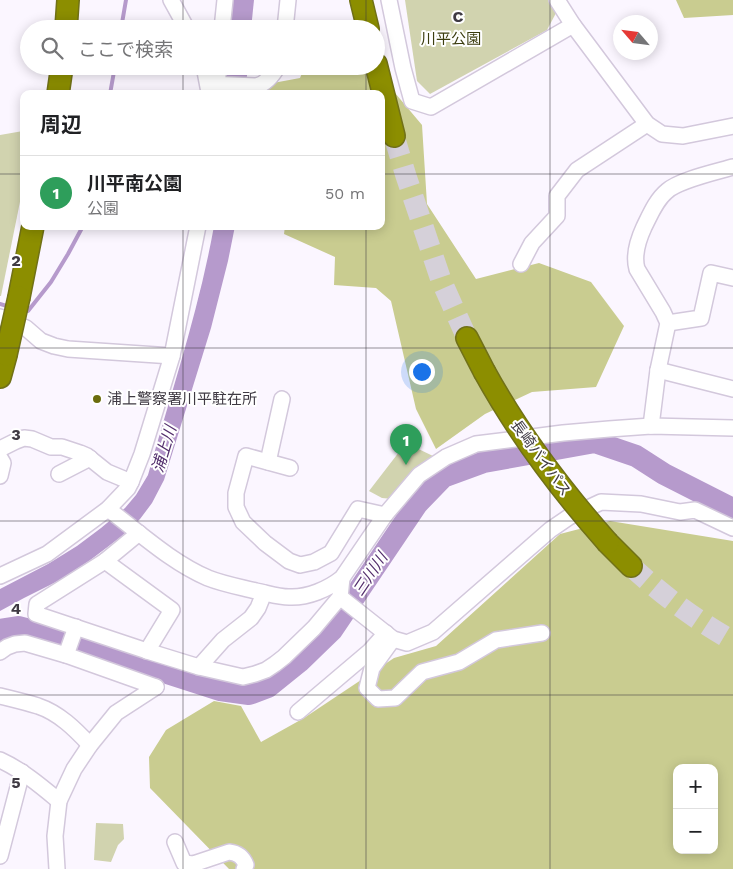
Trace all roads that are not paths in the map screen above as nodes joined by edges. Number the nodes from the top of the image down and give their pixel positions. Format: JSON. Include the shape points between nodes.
{"nodes":[{"id":1,"x":59,"y":0,"type":"edge"},
{"id":2,"x":68,"y":0,"type":"edge"},
{"id":3,"x":171,"y":0,"type":"edge"},
{"id":4,"x":225,"y":0,"type":"edge"},
{"id":5,"x":288,"y":0,"type":"edge"},
{"id":6,"x":361,"y":0,"type":"edge"},
{"id":7,"x":389,"y":0,"type":"edge"},
{"id":8,"x":557,"y":0,"type":"edge"},
{"id":9,"x":57,"y":20,"type":"edge"},
{"id":10,"x":67,"y":20,"type":"edge"},
{"id":11,"x":181,"y":20,"type":"edge"},
{"id":12,"x":223,"y":20,"type":"edge"},
{"id":13,"x":286,"y":20,"type":"edge"},
{"id":14,"x":366,"y":20,"type":"edge"},
{"id":15,"x":573,"y":25,"type":"junction"},
{"id":16,"x":52,"y":75,"type":"edge"},
{"id":17,"x":61,"y":75,"type":"edge"},
{"id":18,"x":207,"y":75,"type":"edge"},
{"id":19,"x":216,"y":75,"type":"edge"},
{"id":20,"x":272,"y":75,"type":"edge"},
{"id":21,"x":379,"y":75,"type":"edge"},
{"id":22,"x":212,"y":87,"type":"edge"},
{"id":23,"x":50,"y":90,"type":"edge"},
{"id":24,"x":59,"y":90,"type":"edge"},
{"id":25,"x":382,"y":90,"type":"edge"},
{"id":26,"x":385,"y":100,"type":"edge"},
{"id":27,"x":647,"y":124,"type":"junction"},
{"id":28,"x":733,"y":126,"type":"edge"},
{"id":29,"x":394,"y":136,"type":"tunnel mouth"},
{"id":30,"x":733,"y":167,"type":"edge"},
{"id":31,"x":24,"y":230,"type":"edge"},
{"id":32,"x":32,"y":230,"type":"edge"},
{"id":33,"x":197,"y":230,"type":"edge"},
{"id":34,"x":522,"y":264,"type":"dead end"},
{"id":35,"x":733,"y":278,"type":"edge"},
{"id":36,"x":15,"y":295,"type":"junction"},
{"id":37,"x":0,"y":317,"type":"edge"},
{"id":38,"x":668,"y":323,"type":"junction"},
{"id":39,"x":467,"y":338,"type":"tunnel mouth"},
{"id":40,"x":3,"y":351,"type":"edge"},
{"id":41,"x":172,"y":356,"type":"junction"},
{"id":42,"x":658,"y":370,"type":"junction"},
{"id":43,"x":0,"y":377,"type":"edge"},
{"id":44,"x":733,"y":389,"type":"edge"},
{"id":45,"x":282,"y":399,"type":"dead end"},
{"id":46,"x":651,"y":426,"type":"junction"},
{"id":47,"x":733,"y":428,"type":"edge"},
{"id":48,"x":0,"y":449,"type":"edge"},
{"id":49,"x":0,"y":458,"type":"edge"},
{"id":50,"x":90,"y":458,"type":"junction"},
{"id":51,"x":268,"y":462,"type":"junction"},
{"id":52,"x":290,"y":468,"type":"dead end"},
{"id":53,"x":59,"y":474,"type":"dead end"},
{"id":54,"x":0,"y":476,"type":"edge"},
{"id":55,"x":131,"y":482,"type":"junction"},
{"id":56,"x":108,"y":509,"type":"junction"},
{"id":57,"x":386,"y":515,"type":"junction"},
{"id":58,"x":733,"y":528,"type":"edge"},
{"id":59,"x":138,"y":532,"type":"junction"},
{"id":60,"x":105,"y":561,"type":"junction"},
{"id":61,"x":630,"y":566,"type":"tunnel mouth"},
{"id":62,"x":0,"y":576,"type":"edge"},
{"id":63,"x":342,"y":578,"type":"junction"},
{"id":64,"x":264,"y":593,"type":"junction"},
{"id":65,"x":340,"y":597,"type":"junction"},
{"id":66,"x":76,"y":627,"type":"junction"},
{"id":67,"x":542,"y":633,"type":"dead end"},
{"id":68,"x":390,"y":636,"type":"junction"},
{"id":69,"x":146,"y":651,"type":"junction"},
{"id":70,"x":0,"y":652,"type":"edge"},
{"id":71,"x":66,"y":655,"type":"junction"},
{"id":72,"x":199,"y":667,"type":"junction"},
{"id":73,"x":0,"y":696,"type":"edge"},
{"id":74,"x":298,"y":712,"type":"dead end"},
{"id":75,"x":90,"y":745,"type":"junction"},
{"id":76,"x":0,"y":760,"type":"edge"},
{"id":77,"x":22,"y":772,"type":"junction"},
{"id":78,"x":60,"y":801,"type":"junction"},
{"id":79,"x":175,"y":842,"type":"dead end"},
{"id":80,"x":0,"y":856,"type":"edge"},
{"id":81,"x":57,"y":869,"type":"edge"},
{"id":82,"x":244,"y":869,"type":"edge"}],
"edges":[{"from":1,"to":9,"type":"highway"},
{"from":2,"to":10,"type":"highway"},
{"from":3,"to":11,"type":"street"},
{"from":4,"to":12,"type":"street"},
{"from":5,"to":13,"type":"street"},
{"from":6,"to":14,"type":"highway"},
{"from":7,"to":15,"type":"street","via":[[412,101],[431,107]]},
{"from":8,"to":15,"type":"street"},
{"from":15,"to":27,"type":"street"},
{"from":16,"to":23,"type":"highway"},
{"from":17,"to":24,"type":"highway"},
{"from":18,"to":22,"type":"street"},
{"from":19,"to":22,"type":"street"},
{"from":20,"to":22,"type":"street","via":[[257,86]]},
{"from":21,"to":25,"type":"highway"},
{"from":26,"to":29,"type":"highway"},
{"from":27,"to":28,"type":"street","via":[[662,134],[683,136]]},
{"from":27,"to":34,"type":"street","via":[[577,170],[557,196],[557,216],[532,243]]},
{"from":30,"to":38,"type":"street","via":[[666,191],[641,234],[636,250],[636,269]]},
{"from":31,"to":36,"type":"highway"},
{"from":32,"to":36,"type":"highway"},
{"from":33,"to":41,"type":"street"},
{"from":35,"to":38,"type":"street","via":[[711,272],[701,318]]},
{"from":36,"to":40,"type":"highway"},
{"from":37,"to":41,"type":"street","via":[[26,328],[41,341],[54,346]]},
{"from":38,"to":42,"type":"street"},
{"from":39,"to":61,"type":"highway","name":"長崎バイパス","bridge":true,"via":[[510,415],[545,465],[586,518]]},
{"from":40,"to":43,"type":"highway"},
{"from":41,"to":55,"type":"street"},
{"from":42,"to":44,"type":"street"},
{"from":42,"to":46,"type":"street"},
{"from":45,"to":51,"type":"street"},
{"from":46,"to":47,"type":"street"},
{"from":46,"to":57,"type":"street","via":[[563,432],[476,444],[446,457],[419,475]]},
{"from":48,"to":50,"type":"street","via":[[24,438]]},
{"from":49,"to":54,"type":"street","via":[[3,464]]},
{"from":50,"to":53,"type":"street"},
{"from":50,"to":55,"type":"street","via":[[107,472]]},
{"from":51,"to":52,"type":"street"},
{"from":51,"to":57,"type":"street","via":[[246,456],[236,493],[236,507],[243,522],[289,561],[300,565],[331,553],[358,509]]},
{"from":55,"to":56,"type":"street"},
{"from":56,"to":59,"type":"street"},
{"from":56,"to":62,"type":"street","via":[[48,554]]},
{"from":57,"to":63,"type":"street"},
{"from":58,"to":68,"type":"street","via":[[695,510],[680,512],[641,504],[602,502],[550,530],[433,632],[407,643]]},
{"from":59,"to":60,"type":"street"},
{"from":59,"to":64,"type":"street","via":[[163,552],[202,575]]},
{"from":60,"to":66,"type":"street","via":[[37,604],[36,614]]},
{"from":60,"to":69,"type":"street","via":[[172,610]]},
{"from":63,"to":64,"type":"street","via":[[309,595],[288,598]]},
{"from":63,"to":65,"type":"street"},
{"from":64,"to":72,"type":"street","via":[[251,618],[223,640]]},
{"from":65,"to":68,"type":"street"},
{"from":65,"to":72,"type":"street","via":[[314,628],[266,670],[243,677]]},
{"from":66,"to":69,"type":"street"},
{"from":66,"to":71,"type":"street"},
{"from":67,"to":68,"type":"street","via":[[496,640],[459,662],[422,672],[395,698],[378,699],[367,688],[372,668]]},
{"from":68,"to":74,"type":"street"},
{"from":69,"to":72,"type":"street"},
{"from":70,"to":71,"type":"street","via":[[15,644],[25,644]]},
{"from":71,"to":75,"type":"street","via":[[156,687],[116,713]]},
{"from":73,"to":75,"type":"street","via":[[39,706],[76,730]]},
{"from":75,"to":78,"type":"street","via":[[74,769]]},
{"from":76,"to":77,"type":"street"},
{"from":77,"to":78,"type":"street"},
{"from":77,"to":80,"type":"street"},
{"from":78,"to":81,"type":"street","via":[[55,836]]},
{"from":79,"to":82,"type":"street","via":[[184,863],[193,864],[235,852],[244,860]]}]}
